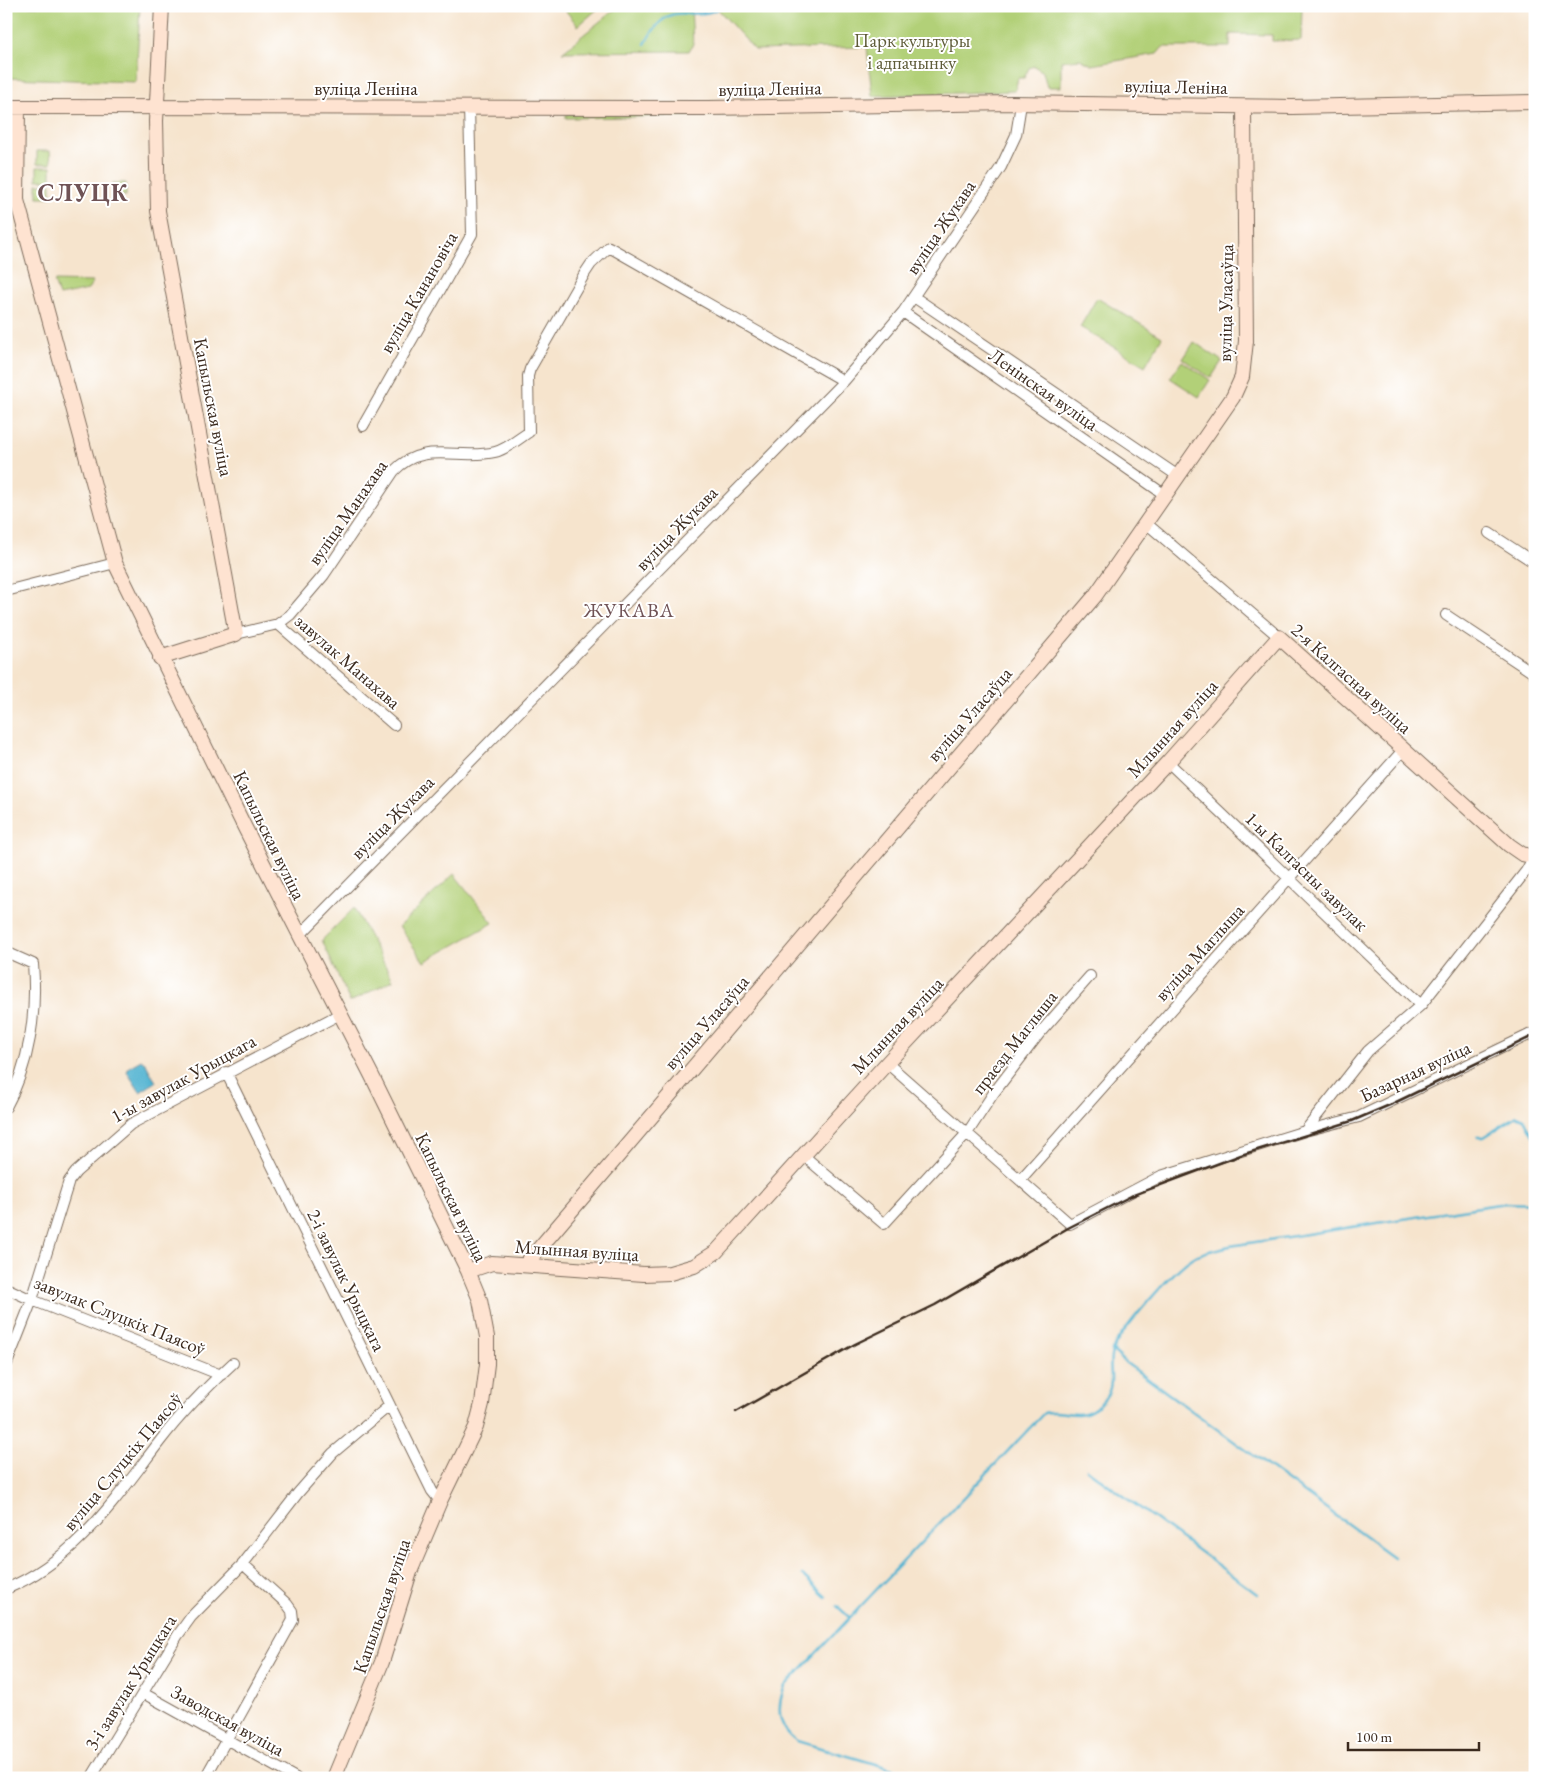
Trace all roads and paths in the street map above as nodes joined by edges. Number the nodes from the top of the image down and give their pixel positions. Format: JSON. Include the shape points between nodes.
{"nodes":[{"id":1,"x":162,"y":6,"type":"edge"},
{"id":2,"x":1535,"y":102,"type":"edge"},
{"id":3,"x":1020,"y":104,"type":"junction"},
{"id":4,"x":469,"y":106,"type":"junction"},
{"id":5,"x":1244,"y":106,"type":"junction"},
{"id":6,"x":12,"y":107,"type":"edge"},
{"id":7,"x":156,"y":107,"type":"junction"},
{"id":8,"x":914,"y":297,"type":"junction"},
{"id":9,"x":903,"y":312,"type":"junction"},
{"id":10,"x":844,"y":381,"type":"junction"},
{"id":11,"x":362,"y":426,"type":"dead end"},
{"id":12,"x":1178,"y":476,"type":"junction"},
{"id":13,"x":1165,"y":495,"type":"junction"},
{"id":14,"x":1146,"y":523,"type":"junction"},
{"id":15,"x":1489,"y":533,"type":"dead end"},
{"id":16,"x":115,"y":563,"type":"junction"},
{"id":17,"x":1535,"y":563,"type":"edge"},
{"id":18,"x":6,"y":590,"type":"edge"},
{"id":19,"x":1446,"y":615,"type":"dead end"},
{"id":20,"x":278,"y":624,"type":"junction"},
{"id":21,"x":236,"y":634,"type":"junction"},
{"id":22,"x":1279,"y":638,"type":"junction"},
{"id":23,"x":160,"y":658,"type":"junction"},
{"id":24,"x":1535,"y":674,"type":"edge"},
{"id":25,"x":394,"y":725,"type":"dead end"},
{"id":26,"x":1404,"y":749,"type":"junction"},
{"id":27,"x":1168,"y":762,"type":"junction"},
{"id":28,"x":1534,"y":858,"type":"edge"},
{"id":29,"x":1289,"y":876,"type":"junction"},
{"id":30,"x":299,"y":936,"type":"junction"},
{"id":31,"x":6,"y":952,"type":"edge"},
{"id":32,"x":1090,"y":976,"type":"dead end"},
{"id":33,"x":1421,"y":1006,"type":"junction"},
{"id":34,"x":340,"y":1014,"type":"junction"},
{"id":35,"x":1535,"y":1032,"type":"edge"},
{"id":36,"x":887,"y":1063,"type":"junction"},
{"id":37,"x":226,"y":1072,"type":"junction"},
{"id":38,"x":6,"y":1107,"type":"edge"},
{"id":39,"x":1306,"y":1131,"type":"junction"},
{"id":40,"x":968,"y":1132,"type":"junction"},
{"id":41,"x":804,"y":1156,"type":"junction"},
{"id":42,"x":1021,"y":1179,"type":"junction"},
{"id":43,"x":525,"y":1265,"type":"junction"},
{"id":44,"x":468,"y":1271,"type":"junction"},
{"id":45,"x":6,"y":1288,"type":"edge"},
{"id":46,"x":32,"y":1300,"type":"junction"},
{"id":47,"x":233,"y":1363,"type":"dead end"},
{"id":48,"x":6,"y":1366,"type":"edge"},
{"id":49,"x":221,"y":1375,"type":"junction"},
{"id":50,"x":389,"y":1406,"type":"junction"},
{"id":51,"x":440,"y":1501,"type":"junction"},
{"id":52,"x":243,"y":1564,"type":"junction"},
{"id":53,"x":6,"y":1589,"type":"edge"},
{"id":54,"x":143,"y":1693,"type":"junction"},
{"id":55,"x":226,"y":1739,"type":"junction"},
{"id":56,"x":338,"y":1776,"type":"edge"},
{"id":57,"x":91,"y":1778,"type":"edge"},
{"id":58,"x":205,"y":1778,"type":"edge"},
{"id":59,"x":296,"y":1778,"type":"edge"}],
"edges":[{"from":1,"to":7,"type":"main road","name":"Капыльская вуліца"},
{"from":2,"to":5,"type":"main road","name":"вуліца Леніна"},
{"from":3,"to":4,"type":"main road","name":"вуліца Леніна","via":[[708,108]]},
{"from":3,"to":5,"type":"main road","name":"вуліца Леніна"},
{"from":3,"to":8,"type":"street","name":"вуліца Жукава","via":[[1016,135],[1001,168]]},
{"from":4,"to":7,"type":"main road","name":"вуліца Леніна"},
{"from":4,"to":11,"type":"street","name":"вуліца Канановіча","via":[[472,234]]},
{"from":5,"to":12,"type":"main road","name":"вуліца Уласаўца","via":[[1246,341],[1242,377],[1233,397]]},
{"from":6,"to":7,"type":"main road","name":"вуліца Леніна"},
{"from":6,"to":16,"type":"main road","name":"Капыльская вуліца","via":[[17,200]]},
{"from":7,"to":21,"type":"main road","name":"Капыльская вуліца","via":[[158,211]]},
{"from":8,"to":9,"type":"street","name":"вуліца Жукава"},
{"from":8,"to":12,"type":"street","name":"Ленінская вуліца"},
{"from":9,"to":10,"type":"street","name":"вуліца Жукава"},
{"from":9,"to":13,"type":"street","name":"Ленінская вуліца"},
{"from":10,"to":20,"type":"street","name":"вуліца Манахава","via":[[609,247],[588,268],[530,369],[529,432],[494,452],[408,458],[394,471],[308,596]]},
{"from":10,"to":30,"type":"street","name":"вуліца Жукава"},
{"from":12,"to":13,"type":"main road","name":"вуліца Уласаўца"},
{"from":13,"to":14,"type":"main road","name":"вуліца Уласаўца"},
{"from":14,"to":22,"type":"street","name":"2-я Калгасная вуліца"},
{"from":14,"to":43,"type":"main road","name":"вуліца Уласаўца","via":[[1095,596]]},
{"from":15,"to":17,"type":"street"},
{"from":16,"to":18,"type":"street"},
{"from":16,"to":23,"type":"main road","name":"Капыльская вуліца"},
{"from":19,"to":24,"type":"street"},
{"from":20,"to":21,"type":"street","name":"вуліца Манахава"},
{"from":20,"to":25,"type":"street","name":"завулак Манахава"},
{"from":21,"to":23,"type":"main road"},
{"from":22,"to":26,"type":"main road","name":"2-я Калгасная вуліца"},
{"from":22,"to":27,"type":"main road","name":"Млынная вуліца"},
{"from":23,"to":30,"type":"main road","name":"Капыльская вуліца"},
{"from":26,"to":28,"type":"main road","name":"2-я Калгасная вуліца","via":[[1509,845]]},
{"from":26,"to":29,"type":"street","name":"вуліца Маглыша"},
{"from":27,"to":29,"type":"street","name":"1-ы Калгасны завулак"},
{"from":27,"to":36,"type":"main road","name":"Млынная вуліца"},
{"from":28,"to":33,"type":"street"},
{"from":29,"to":33,"type":"street","name":"1-ы Калгасны завулак"},
{"from":29,"to":42,"type":"street","name":"вуліца Маглыша"},
{"from":30,"to":34,"type":"main road","name":"Капыльская вуліца"},
{"from":31,"to":38,"type":"street","via":[[33,964],[34,996],[30,1039]]},
{"from":32,"to":40,"type":"street","name":"праезд Маглыша","via":[[1039,1034]]},
{"from":33,"to":39,"type":"street","via":[[1368,1052]]},
{"from":34,"to":37,"type":"street","name":"1-ы завулак Урыцкага"},
{"from":34,"to":44,"type":"main road","name":"Капыльская вуліца"},
{"from":35,"to":39,"type":"street","name":"Базарная вуліца","via":[[1359,1117]]},
{"from":36,"to":40,"type":"street"},
{"from":36,"to":41,"type":"main road","name":"Млынная вуліца"},
{"from":37,"to":46,"type":"street","name":"1-ы завулак Урыцкага","via":[[131,1124],[76,1172]]},
{"from":37,"to":50,"type":"street","name":"2-і завулак Урыцкага"},
{"from":39,"to":42,"type":"street","name":"Базарная вуліца","via":[[1162,1176],[1070,1224]]},
{"from":40,"to":41,"type":"street","name":"праезд Маглыша","via":[[884,1224]]},
{"from":40,"to":42,"type":"street"},
{"from":41,"to":43,"type":"main road","name":"Млынная вуліца","via":[[716,1252],[694,1266],[670,1274],[644,1274]]},
{"from":43,"to":44,"type":"main road","name":"Млынная вуліца","via":[[492,1264]]},
{"from":44,"to":51,"type":"main road","name":"Капыльская вуліца","via":[[480,1300],[486,1337],[485,1385],[476,1427]]},
{"from":45,"to":46,"type":"street","name":"завулак Слуцкіх Паясоў"},
{"from":46,"to":48,"type":"street","name":"1-ы завулак Урыцкага"},
{"from":46,"to":49,"type":"street","name":"завулак Слуцкіх Паясоў"},
{"from":47,"to":49,"type":"street","name":"вуліца Слуцкіх Паясоў"},
{"from":49,"to":53,"type":"street","name":"вуліца Слуцкіх Паясоў","via":[[182,1414],[110,1508],[80,1540],[42,1571]]},
{"from":50,"to":51,"type":"street","name":"2-і завулак Урыцкага"},
{"from":50,"to":52,"type":"street","name":"3-і завулак Урыцкага","via":[[333,1453],[298,1492]]},
{"from":51,"to":56,"type":"main road","name":"Капыльская вуліца","via":[[410,1572],[382,1662]]},
{"from":52,"to":54,"type":"street","name":"3-і завулак Урыцкага","via":[[191,1617]]},
{"from":52,"to":55,"type":"street","via":[[287,1604],[293,1620]]},
{"from":54,"to":55,"type":"street","name":"Заводская вуліца"},
{"from":54,"to":57,"type":"street","name":"3-і завулак Урыцкага"},
{"from":55,"to":58,"type":"street"},
{"from":55,"to":59,"type":"street","name":"Заводская вуліца"}]}
